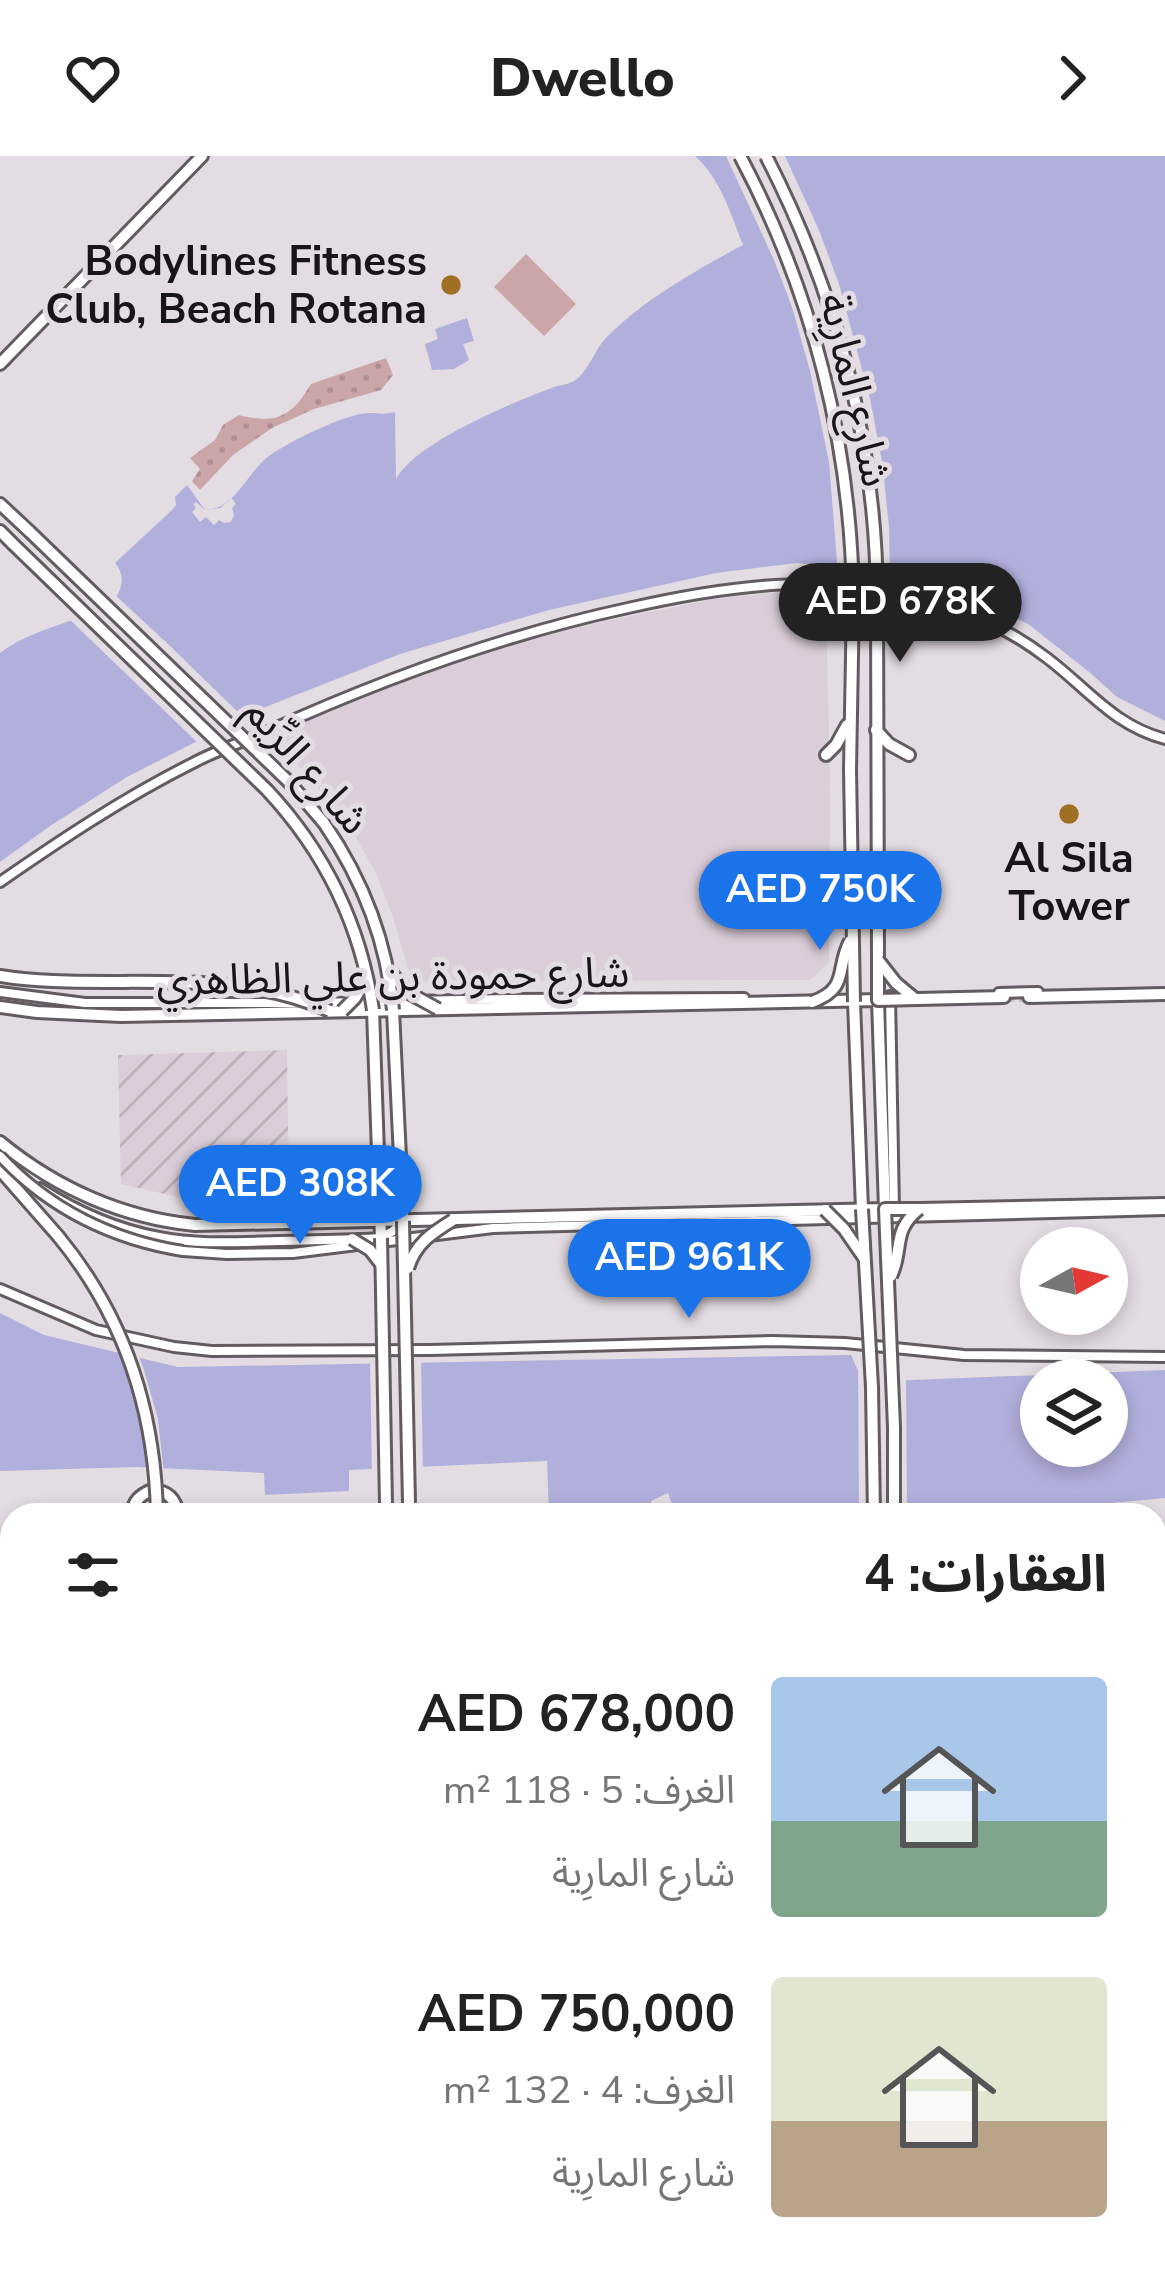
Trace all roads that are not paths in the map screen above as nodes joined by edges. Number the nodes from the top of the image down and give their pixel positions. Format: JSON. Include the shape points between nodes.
{"nodes":[{"id":1,"x":202,"y":156,"type":"edge"},
{"id":2,"x":740,"y":156,"type":"edge"},
{"id":3,"x":766,"y":156,"type":"edge"},
{"id":4,"x":0,"y":364,"type":"edge"},
{"id":5,"x":0,"y":504,"type":"edge"},
{"id":6,"x":0,"y":531,"type":"edge"},
{"id":7,"x":851,"y":716,"type":"junction"},
{"id":8,"x":876,"y":730,"type":"junction"},
{"id":9,"x":1165,"y":739,"type":"edge"},
{"id":10,"x":826,"y":755,"type":"dead end"},
{"id":11,"x":909,"y":755,"type":"dead end"},
{"id":12,"x":0,"y":882,"type":"edge"},
{"id":13,"x":852,"y":938,"type":"junction"},
{"id":14,"x":878,"y":959,"type":"junction"},
{"id":15,"x":388,"y":967,"type":"junction"},
{"id":16,"x":0,"y":976,"type":"edge"},
{"id":17,"x":367,"y":976,"type":"junction"},
{"id":18,"x":0,"y":992,"type":"edge"},
{"id":19,"x":1165,"y":992,"type":"edge"},
{"id":20,"x":1029,"y":997,"type":"tunnel mouth"},
{"id":21,"x":884,"y":998,"type":"junction"},
{"id":22,"x":1004,"y":998,"type":"tunnel mouth"},
{"id":23,"x":917,"y":999,"type":"junction"},
{"id":24,"x":812,"y":1002,"type":"junction"},
{"id":25,"x":854,"y":1002,"type":"junction"},
{"id":26,"x":0,"y":1006,"type":"edge"},
{"id":27,"x":369,"y":1007,"type":"junction"},
{"id":28,"x":437,"y":1009,"type":"junction"},
{"id":29,"x":393,"y":1010,"type":"junction"},
{"id":30,"x":336,"y":1011,"type":"junction"},
{"id":31,"x":0,"y":1142,"type":"edge"},
{"id":32,"x":0,"y":1157,"type":"edge"},
{"id":33,"x":0,"y":1170,"type":"edge"},
{"id":34,"x":1165,"y":1207,"type":"edge"},
{"id":35,"x":862,"y":1209,"type":"junction"},
{"id":36,"x":919,"y":1209,"type":"junction"},
{"id":37,"x":825,"y":1210,"type":"junction"},
{"id":38,"x":890,"y":1213,"type":"junction"},
{"id":39,"x":453,"y":1220,"type":"junction"},
{"id":40,"x":403,"y":1221,"type":"junction"},
{"id":41,"x":381,"y":1222,"type":"junction"},
{"id":42,"x":381,"y":1238,"type":"junction"},
{"id":43,"x":352,"y":1239,"type":"junction"},
{"id":44,"x":183,"y":1246,"type":"junction"},
{"id":45,"x":866,"y":1261,"type":"junction"},
{"id":46,"x":382,"y":1264,"type":"junction"},
{"id":47,"x":889,"y":1278,"type":"junction"},
{"id":48,"x":404,"y":1283,"type":"junction"},
{"id":49,"x":0,"y":1289,"type":"edge"},
{"id":50,"x":1165,"y":1357,"type":"edge"},
{"id":51,"x":134,"y":1503,"type":"edge"},
{"id":52,"x":156,"y":1503,"type":"edge"},
{"id":53,"x":173,"y":1503,"type":"edge"},
{"id":54,"x":386,"y":1503,"type":"edge"},
{"id":55,"x":409,"y":1503,"type":"edge"},
{"id":56,"x":874,"y":1503,"type":"edge"},
{"id":57,"x":894,"y":1503,"type":"edge"}],
"edges":[{"from":1,"to":4,"type":"main road"},
{"from":2,"to":7,"type":"main road","name":"شارع المارِية","bridge":true,"via":[[792,270],[836,425],[853,563]]},
{"from":3,"to":8,"type":"main road","name":"شارع المارِية","bridge":true,"via":[[809,247],[858,409],[877,559]]},
{"from":5,"to":15,"type":"main road","name":"شارع الرِّيم","bridge":true,"via":[[296,789],[358,878]]},
{"from":6,"to":17,"type":"main road","name":"شارع الرِّيم","bridge":true,"via":[[287,812],[337,889]]},
{"from":7,"to":10,"type":"main road"},
{"from":7,"to":13,"type":"main road","name":"شارع المارِية","bridge":true},
{"from":8,"to":11,"type":"main road"},
{"from":8,"to":14,"type":"main road","name":"شارع المارِية"},
{"from":9,"to":12,"type":"street","via":[[1118,720],[1043,655],[957,608],[862,586],[717,589],[552,626],[367,688],[195,761]]},
{"from":13,"to":24,"type":"main road","bridge":true,"via":[[838,984]]},
{"from":13,"to":25,"type":"main road","name":"شارع المارِية","bridge":true},
{"from":14,"to":21,"type":"main road","name":"شارع المارِية","bridge":true},
{"from":14,"to":23,"type":"main road","bridge":true},
{"from":15,"to":28,"type":"main road","bridge":true,"via":[[407,992]]},
{"from":15,"to":29,"type":"main road","name":"شارع الرِّيم","bridge":true},
{"from":16,"to":30,"type":"main road","bridge":true,"via":[[215,985]]},
{"from":17,"to":27,"type":"main road","name":"شارع الرِّيم","bridge":true},
{"from":17,"to":30,"type":"main road","bridge":true,"via":[[356,998]]},
{"from":18,"to":27,"type":"street","name":"شارع حمودة بن علي الظاهري","via":[[85,1003]]},
{"from":19,"to":20,"type":"main road"},
{"from":19,"to":21,"type":"street"},
{"from":21,"to":23,"type":"main road","name":"شارع حمودة بن علي الظاهري","bridge":true},
{"from":21,"to":25,"type":"main road","name":"شارع حمودة بن علي الظاهري","bridge":true},
{"from":21,"to":27,"type":"street","via":[[508,998]]},
{"from":21,"to":38,"type":"main road","name":"شارع المارِية"},
{"from":22,"to":23,"type":"main road","name":"شارع حمودة بن علي الظاهري"},
{"from":24,"to":25,"type":"main road","name":"شارع حمودة بن علي الظاهري","bridge":true},
{"from":24,"to":28,"type":"main road","name":"شارع حمودة بن علي الظاهري"},
{"from":25,"to":35,"type":"main road","name":"شارع المارِية"},
{"from":26,"to":30,"type":"main road","name":"شارع حمودة بن علي الظاهري","via":[[121,1016]]},
{"from":27,"to":29,"type":"main road","name":"شارع حمودة بن علي الظاهري","bridge":true},
{"from":27,"to":30,"type":"main road","name":"شارع حمودة بن علي الظاهري","bridge":true},
{"from":27,"to":41,"type":"main road","name":"شارع الرِّيم"},
{"from":28,"to":29,"type":"main road","name":"شارع حمودة بن علي الظاهري","bridge":true},
{"from":29,"to":40,"type":"main road","name":"شارع الرِّيم"},
{"from":31,"to":41,"type":"main road","via":[[84,1195],[153,1219],[218,1226]]},
{"from":32,"to":44,"type":"street","bridge":true,"via":[[84,1220],[130,1239]]},
{"from":33,"to":52,"type":"main road","bridge":true,"via":[[81,1265],[118,1328],[148,1422]]},
{"from":34,"to":36,"type":"main road"},
{"from":34,"to":38,"type":"street"},
{"from":35,"to":37,"type":"main road","bridge":true},
{"from":35,"to":38,"type":"main road","bridge":true},
{"from":35,"to":45,"type":"main road","name":"شارع المارِية","bridge":true},
{"from":36,"to":38,"type":"main road","bridge":true},
{"from":36,"to":47,"type":"main road","bridge":true,"via":[[899,1234]]},
{"from":37,"to":39,"type":"main road"},
{"from":37,"to":45,"type":"main road","bridge":true},
{"from":38,"to":44,"type":"street","via":[[493,1228],[293,1253]]},
{"from":38,"to":47,"type":"main road","name":"شارع المارِية","bridge":true},
{"from":39,"to":40,"type":"main road","bridge":true},
{"from":39,"to":48,"type":"main road","bridge":true,"via":[[419,1245]]},
{"from":40,"to":41,"type":"main road"},
{"from":40,"to":42,"type":"street","bridge":true},
{"from":40,"to":48,"type":"main road","name":"شارع الرِّيم","bridge":true},
{"from":41,"to":42,"type":"main road","name":"شارع الرِّيم","bridge":true},
{"from":42,"to":43,"type":"street","bridge":true},
{"from":42,"to":46,"type":"main road","name":"شارع الرِّيم","bridge":true},
{"from":43,"to":44,"type":"street"},
{"from":43,"to":46,"type":"main road","bridge":true},
{"from":45,"to":56,"type":"main road","name":"شارع المارِية","bridge":true},
{"from":46,"to":54,"type":"main road","name":"شارع الرِّيم","bridge":true},
{"from":47,"to":57,"type":"main road","name":"شارع المارِية","bridge":true},
{"from":48,"to":55,"type":"main road","name":"شارع الرِّيم","bridge":true},
{"from":49,"to":50,"type":"street","via":[[96,1330],[212,1351],[773,1341],[964,1355]]},
{"from":51,"to":53,"type":"main road","via":[[152,1490],[168,1493]]}]}
